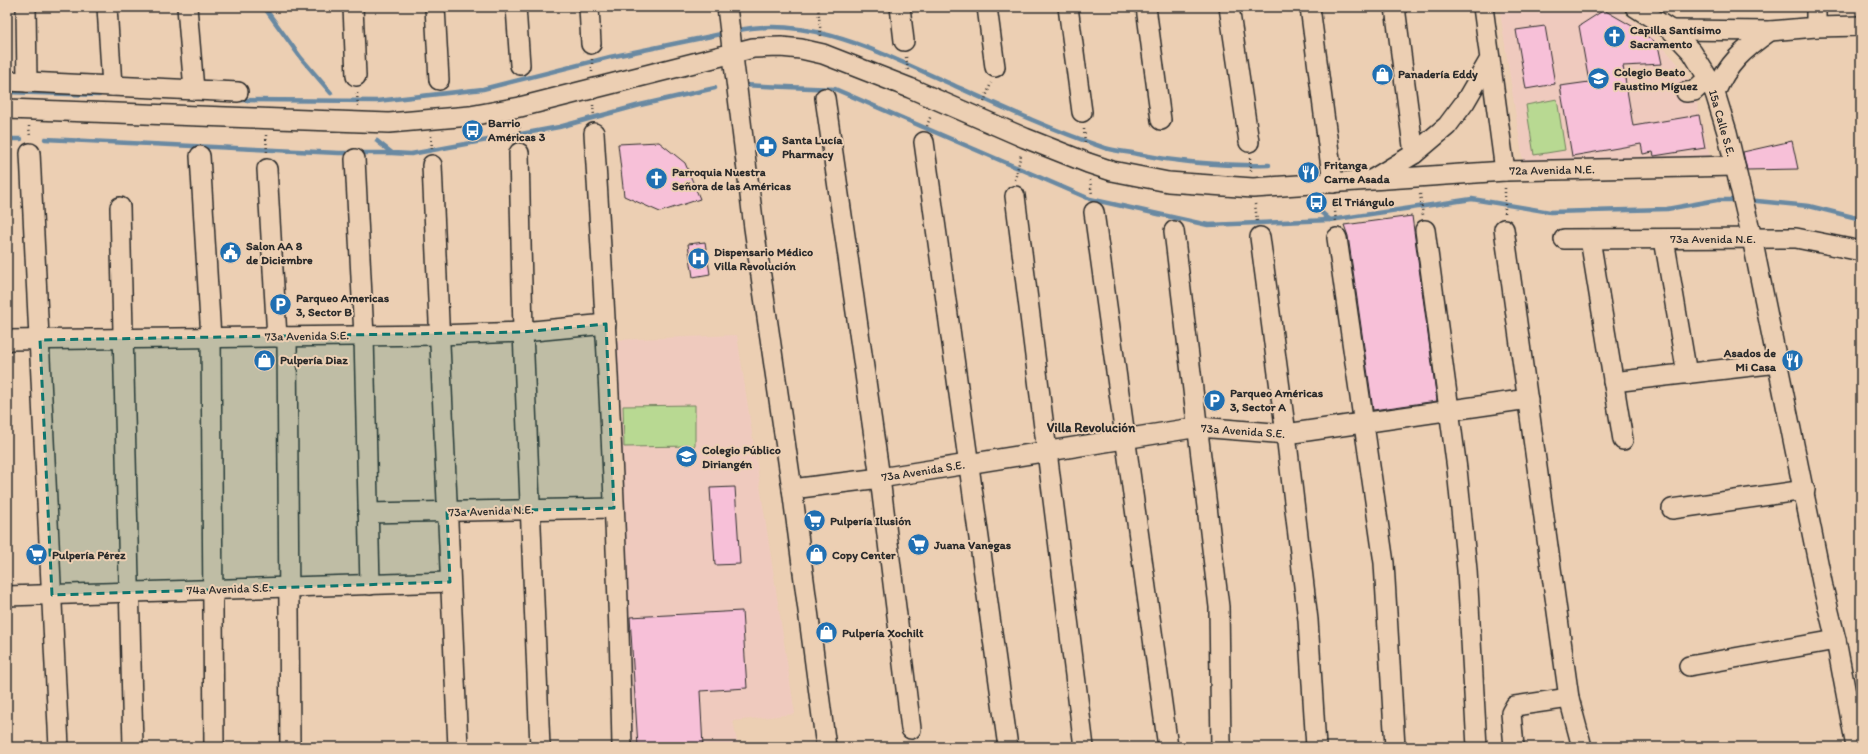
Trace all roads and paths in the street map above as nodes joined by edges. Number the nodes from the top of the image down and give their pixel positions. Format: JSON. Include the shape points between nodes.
{"nodes":[{"id":1,"x":26,"y":7,"type":"edge"},
{"id":2,"x":107,"y":7,"type":"edge"},
{"id":3,"x":187,"y":7,"type":"edge"},
{"id":4,"x":353,"y":7,"type":"edge"},
{"id":5,"x":435,"y":7,"type":"edge"},
{"id":6,"x":516,"y":7,"type":"edge"},
{"id":7,"x":589,"y":7,"type":"edge"},
{"id":8,"x":818,"y":7,"type":"edge"},
{"id":9,"x":900,"y":7,"type":"edge"},
{"id":10,"x":987,"y":7,"type":"edge"},
{"id":11,"x":1068,"y":7,"type":"edge"},
{"id":12,"x":1146,"y":7,"type":"edge"},
{"id":13,"x":1229,"y":7,"type":"edge"},
{"id":14,"x":1310,"y":7,"type":"edge"},
{"id":15,"x":1395,"y":7,"type":"edge"},
{"id":16,"x":1483,"y":7,"type":"edge"},
{"id":17,"x":1635,"y":7,"type":"edge"},
{"id":18,"x":1816,"y":7,"type":"edge"},
{"id":19,"x":1861,"y":26,"type":"edge"},
{"id":20,"x":1816,"y":27,"type":"junction"},
{"id":21,"x":1671,"y":30,"type":"junction"},
{"id":22,"x":1770,"y":30,"type":"junction"},
{"id":23,"x":730,"y":31,"type":"edge"},
{"id":24,"x":822,"y":40,"type":"dead end"},
{"id":25,"x":905,"y":47,"type":"joint"},
{"id":26,"x":591,"y":50,"type":"joint"},
{"id":27,"x":1490,"y":59,"type":"junction"},
{"id":28,"x":520,"y":64,"type":"dead end"},
{"id":29,"x":995,"y":67,"type":"dead end"},
{"id":30,"x":592,"y":70,"type":"dead end"},
{"id":31,"x":356,"y":76,"type":"dead end"},
{"id":32,"x":909,"y":76,"type":"dead end"},
{"id":33,"x":439,"y":80,"type":"dead end"},
{"id":34,"x":7,"y":81,"type":"edge"},
{"id":35,"x":27,"y":82,"type":"junction"},
{"id":36,"x":112,"y":86,"type":"junction"},
{"id":37,"x":1712,"y":86,"type":"junction"},
{"id":38,"x":989,"y":89,"type":"dead end"},
{"id":39,"x":194,"y":90,"type":"junction"},
{"id":40,"x":238,"y":92,"type":"dead end"},
{"id":41,"x":1686,"y":92,"type":"dead end"},
{"id":42,"x":357,"y":96,"type":"dead end"},
{"id":43,"x":825,"y":98,"type":"dead end"},
{"id":44,"x":982,"y":106,"type":"dead end"},
{"id":45,"x":358,"y":108,"type":"dead end"},
{"id":46,"x":7,"y":109,"type":"edge"},
{"id":47,"x":932,"y":112,"type":"dead end"},
{"id":48,"x":520,"y":119,"type":"dead end"},
{"id":49,"x":1083,"y":119,"type":"joint"},
{"id":50,"x":1161,"y":120,"type":"dead end"},
{"id":51,"x":594,"y":133,"type":"dead end"},
{"id":52,"x":925,"y":137,"type":"joint"},
{"id":53,"x":519,"y":145,"type":"joint"},
{"id":54,"x":1086,"y":148,"type":"dead end"},
{"id":55,"x":1249,"y":148,"type":"joint"},
{"id":56,"x":30,"y":153,"type":"dead end"},
{"id":57,"x":1021,"y":154,"type":"dead end"},
{"id":58,"x":1414,"y":154,"type":"junction"},
{"id":59,"x":200,"y":156,"type":"dead end"},
{"id":60,"x":355,"y":159,"type":"dead end"},
{"id":61,"x":432,"y":165,"type":"dead end"},
{"id":62,"x":267,"y":169,"type":"dead end"},
{"id":63,"x":1736,"y":171,"type":"junction"},
{"id":64,"x":1251,"y":175,"type":"dead end"},
{"id":65,"x":1505,"y":178,"type":"junction"},
{"id":66,"x":1370,"y":180,"type":"junction"},
{"id":67,"x":1090,"y":184,"type":"dead end"},
{"id":68,"x":1015,"y":189,"type":"joint"},
{"id":69,"x":1334,"y":189,"type":"junction"},
{"id":70,"x":1420,"y":194,"type":"dead end"},
{"id":71,"x":1255,"y":204,"type":"dead end"},
{"id":72,"x":120,"y":206,"type":"dead end"},
{"id":73,"x":1094,"y":207,"type":"joint"},
{"id":74,"x":1504,"y":221,"type":"joint"},
{"id":75,"x":1424,"y":224,"type":"joint"},
{"id":76,"x":1174,"y":231,"type":"dead end"},
{"id":77,"x":1259,"y":231,"type":"joint"},
{"id":78,"x":1336,"y":232,"type":"joint"},
{"id":79,"x":1752,"y":238,"type":"junction"},
{"id":80,"x":1564,"y":239,"type":"dead end"},
{"id":81,"x":1590,"y":239,"type":"junction"},
{"id":82,"x":1664,"y":239,"type":"junction"},
{"id":83,"x":1861,"y":251,"type":"edge"},
{"id":84,"x":606,"y":324,"type":"junction"},
{"id":85,"x":523,"y":332,"type":"junction"},
{"id":86,"x":438,"y":335,"type":"junction"},
{"id":87,"x":364,"y":336,"type":"junction"},
{"id":88,"x":282,"y":337,"type":"junction"},
{"id":89,"x":211,"y":338,"type":"junction"},
{"id":90,"x":123,"y":339,"type":"junction"},
{"id":91,"x":7,"y":340,"type":"edge"},
{"id":92,"x":40,"y":340,"type":"junction"},
{"id":93,"x":1778,"y":363,"type":"junction"},
{"id":94,"x":1687,"y":374,"type":"junction"},
{"id":95,"x":1613,"y":382,"type":"junction"},
{"id":96,"x":1528,"y":399,"type":"junction"},
{"id":97,"x":1450,"y":411,"type":"junction"},
{"id":98,"x":1363,"y":423,"type":"junction"},
{"id":99,"x":1199,"y":427,"type":"junction"},
{"id":100,"x":1286,"y":434,"type":"junction"},
{"id":101,"x":1126,"y":439,"type":"junction"},
{"id":102,"x":1623,"y":440,"type":"dead end"},
{"id":103,"x":1047,"y":451,"type":"junction"},
{"id":104,"x":969,"y":464,"type":"junction"},
{"id":105,"x":880,"y":478,"type":"junction"},
{"id":106,"x":792,"y":489,"type":"junction"},
{"id":107,"x":1805,"y":490,"type":"junction"},
{"id":108,"x":614,"y":508,"type":"junction"},
{"id":109,"x":1672,"y":508,"type":"dead end"},
{"id":110,"x":531,"y":509,"type":"junction"},
{"id":111,"x":447,"y":512,"type":"junction"},
{"id":112,"x":368,"y":513,"type":"junction"},
{"id":113,"x":450,"y":582,"type":"junction"},
{"id":114,"x":370,"y":585,"type":"junction"},
{"id":115,"x":289,"y":587,"type":"junction"},
{"id":116,"x":213,"y":590,"type":"junction"},
{"id":117,"x":129,"y":592,"type":"junction"},
{"id":118,"x":52,"y":595,"type":"junction"},
{"id":119,"x":7,"y":596,"type":"edge"},
{"id":120,"x":1836,"y":640,"type":"junction"},
{"id":121,"x":1689,"y":666,"type":"dead end"},
{"id":122,"x":1569,"y":698,"type":"junction"},
{"id":123,"x":911,"y":729,"type":"dead end"},
{"id":124,"x":59,"y":747,"type":"edge"},
{"id":125,"x":133,"y":747,"type":"edge"},
{"id":126,"x":214,"y":747,"type":"edge"},
{"id":127,"x":290,"y":747,"type":"edge"},
{"id":128,"x":458,"y":747,"type":"edge"},
{"id":129,"x":540,"y":747,"type":"edge"},
{"id":130,"x":622,"y":747,"type":"edge"},
{"id":131,"x":826,"y":747,"type":"edge"},
{"id":132,"x":1008,"y":747,"type":"edge"},
{"id":133,"x":1084,"y":747,"type":"edge"},
{"id":134,"x":1168,"y":747,"type":"edge"},
{"id":135,"x":1221,"y":747,"type":"edge"},
{"id":136,"x":1316,"y":747,"type":"edge"},
{"id":137,"x":1395,"y":747,"type":"edge"},
{"id":138,"x":1477,"y":747,"type":"edge"},
{"id":139,"x":1514,"y":747,"type":"edge"},
{"id":140,"x":1582,"y":747,"type":"edge"},
{"id":141,"x":1856,"y":747,"type":"edge"}],
"edges":[{"from":1,"to":35,"type":"street"},
{"from":2,"to":36,"type":"street"},
{"from":3,"to":39,"type":"street"},
{"from":4,"to":31,"type":"street"},
{"from":5,"to":33,"type":"street"},
{"from":6,"to":28,"type":"street"},
{"from":7,"to":26,"type":"street"},
{"from":8,"to":24,"type":"path"},
{"from":9,"to":25,"type":"street"},
{"from":10,"to":29,"type":"street"},
{"from":11,"to":49,"type":"street"},
{"from":12,"to":50,"type":"street"},
{"from":13,"to":55,"type":"street"},
{"from":14,"to":69,"type":"street"},
{"from":15,"to":58,"type":"street"},
{"from":16,"to":27,"type":"street"},
{"from":17,"to":21,"type":"street","name":"15a Calle S.E."},
{"from":18,"to":20,"type":"street"},
{"from":19,"to":20,"type":"street"},
{"from":20,"to":22,"type":"street"},
{"from":21,"to":22,"type":"street"},
{"from":21,"to":37,"type":"street","name":"15a Calle S.E.","via":[[1692,52]]},
{"from":22,"to":37,"type":"street","via":[[1734,59]]},
{"from":23,"to":46,"type":"street","name":"72a Avenida N.E.","via":[[520,107],[470,116],[396,122],[354,122]]},
{"from":23,"to":69,"type":"street","name":"72a Avenida N.E.","via":[[753,48],[801,48],[823,54],[910,88],[1024,138],[1112,170],[1168,182],[1253,188]]},
{"from":23,"to":106,"type":"street","via":[[754,228]]},
{"from":25,"to":32,"type":"path"},
{"from":26,"to":30,"type":"path"},
{"from":27,"to":58,"type":"street","via":[[1456,114]]},
{"from":27,"to":65,"type":"street"},
{"from":34,"to":35,"type":"street"},
{"from":35,"to":36,"type":"street"},
{"from":36,"to":39,"type":"street"},
{"from":37,"to":41,"type":"street"},
{"from":37,"to":63,"type":"street","name":"15a Calle S.E."},
{"from":38,"to":44,"type":"path"},
{"from":39,"to":40,"type":"street"},
{"from":42,"to":45,"type":"path"},
{"from":43,"to":105,"type":"street"},
{"from":47,"to":52,"type":"path"},
{"from":48,"to":53,"type":"path"},
{"from":49,"to":54,"type":"path"},
{"from":51,"to":84,"type":"street"},
{"from":52,"to":104,"type":"street"},
{"from":53,"to":85,"type":"street"},
{"from":55,"to":64,"type":"path"},
{"from":56,"to":92,"type":"street"},
{"from":57,"to":68,"type":"path"},
{"from":58,"to":66,"type":"street"},
{"from":59,"to":89,"type":"street"},
{"from":60,"to":87,"type":"street"},
{"from":61,"to":86,"type":"street"},
{"from":62,"to":88,"type":"street"},
{"from":63,"to":65,"type":"street","name":"72a Avenida N.E."},
{"from":63,"to":79,"type":"street","name":"15a Calle S.E."},
{"from":65,"to":66,"type":"street","name":"72a Avenida N.E."},
{"from":65,"to":74,"type":"path"},
{"from":66,"to":69,"type":"street","name":"72a Avenida N.E."},
{"from":67,"to":73,"type":"path"},
{"from":68,"to":103,"type":"street"},
{"from":69,"to":78,"type":"path"},
{"from":70,"to":75,"type":"path"},
{"from":71,"to":77,"type":"path"},
{"from":72,"to":90,"type":"street"},
{"from":73,"to":101,"type":"street"},
{"from":74,"to":96,"type":"street"},
{"from":75,"to":97,"type":"street"},
{"from":76,"to":99,"type":"street"},
{"from":77,"to":100,"type":"street"},
{"from":78,"to":98,"type":"street"},
{"from":79,"to":82,"type":"street","name":"73a Avenida N.E."},
{"from":79,"to":83,"type":"street","name":"73a Avenida N.E.","via":[[1796,238]]},
{"from":79,"to":93,"type":"street","name":"15a Calle S.E."},
{"from":80,"to":81,"type":"street","name":"73a Avenida N.E."},
{"from":81,"to":82,"type":"street","name":"73a Avenida N.E."},
{"from":81,"to":95,"type":"street"},
{"from":82,"to":94,"type":"street"},
{"from":84,"to":85,"type":"street","name":"73a Avenida S.E."},
{"from":84,"to":108,"type":"street"},
{"from":85,"to":86,"type":"street","name":"73a Avenida S.E."},
{"from":85,"to":110,"type":"street"},
{"from":86,"to":87,"type":"street","name":"73a Avenida S.E."},
{"from":86,"to":111,"type":"street"},
{"from":87,"to":88,"type":"street","name":"73a Avenida S.E."},
{"from":87,"to":112,"type":"street"},
{"from":88,"to":89,"type":"street","name":"73a Avenida S.E."},
{"from":88,"to":115,"type":"street"},
{"from":89,"to":90,"type":"street","name":"73a Avenida S.E."},
{"from":89,"to":116,"type":"street"},
{"from":90,"to":92,"type":"street","name":"73a Avenida S.E."},
{"from":90,"to":117,"type":"street"},
{"from":91,"to":92,"type":"street","name":"73a Avenida S.E."},
{"from":92,"to":118,"type":"street"},
{"from":93,"to":94,"type":"street"},
{"from":93,"to":107,"type":"street","name":"15a Calle S.E."},
{"from":94,"to":95,"type":"street"},
{"from":95,"to":102,"type":"street"},
{"from":96,"to":97,"type":"street","name":"73a Avenida S.E."},
{"from":96,"to":122,"type":"street"},
{"from":97,"to":98,"type":"street","name":"73a Avenida S.E."},
{"from":97,"to":138,"type":"street","via":[[1467,570]]},
{"from":98,"to":100,"type":"street","name":"73a Avenida S.E."},
{"from":98,"to":137,"type":"street","via":[[1384,563]]},
{"from":99,"to":100,"type":"street","name":"73a Avenida S.E."},
{"from":99,"to":101,"type":"street","name":"73a Avenida S.E."},
{"from":99,"to":135,"type":"street","via":[[1218,607]]},
{"from":100,"to":136,"type":"street","via":[[1308,620]]},
{"from":101,"to":103,"type":"street","name":"73a Avenida S.E."},
{"from":101,"to":134,"type":"street"},
{"from":103,"to":104,"type":"street","name":"73a Avenida S.E."},
{"from":103,"to":133,"type":"street"},
{"from":104,"to":105,"type":"street","name":"73a Avenida S.E."},
{"from":104,"to":132,"type":"street"},
{"from":105,"to":106,"type":"street","name":"73a Avenida S.E."},
{"from":105,"to":123,"type":"street"},
{"from":106,"to":131,"type":"street"},
{"from":107,"to":109,"type":"street"},
{"from":107,"to":120,"type":"street","name":"15a Calle S.E.","via":[[1823,588]]},
{"from":108,"to":110,"type":"street","name":"73a Avenida N.E."},
{"from":108,"to":130,"type":"street"},
{"from":110,"to":111,"type":"street","name":"73a Avenida N.E."},
{"from":110,"to":129,"type":"street"},
{"from":111,"to":112,"type":"street","name":"73a Avenida N.E."},
{"from":111,"to":113,"type":"street"},
{"from":112,"to":114,"type":"street"},
{"from":113,"to":114,"type":"street","name":"74a Avenida S.E."},
{"from":113,"to":128,"type":"street"},
{"from":114,"to":115,"type":"street","name":"74a Avenida S.E."},
{"from":115,"to":116,"type":"street","name":"74a Avenida S.E."},
{"from":115,"to":127,"type":"street"},
{"from":116,"to":117,"type":"street","name":"74a Avenida S.E."},
{"from":116,"to":126,"type":"street"},
{"from":117,"to":118,"type":"street","name":"74a Avenida S.E."},
{"from":117,"to":125,"type":"street"},
{"from":118,"to":119,"type":"street","name":"74a Avenida S.E."},
{"from":118,"to":124,"type":"street"},
{"from":120,"to":121,"type":"street"},
{"from":120,"to":141,"type":"street","name":"15a Calle S.E."},
{"from":122,"to":139,"type":"street","via":[[1515,706],[1511,713]]},
{"from":122,"to":140,"type":"street"}]}
